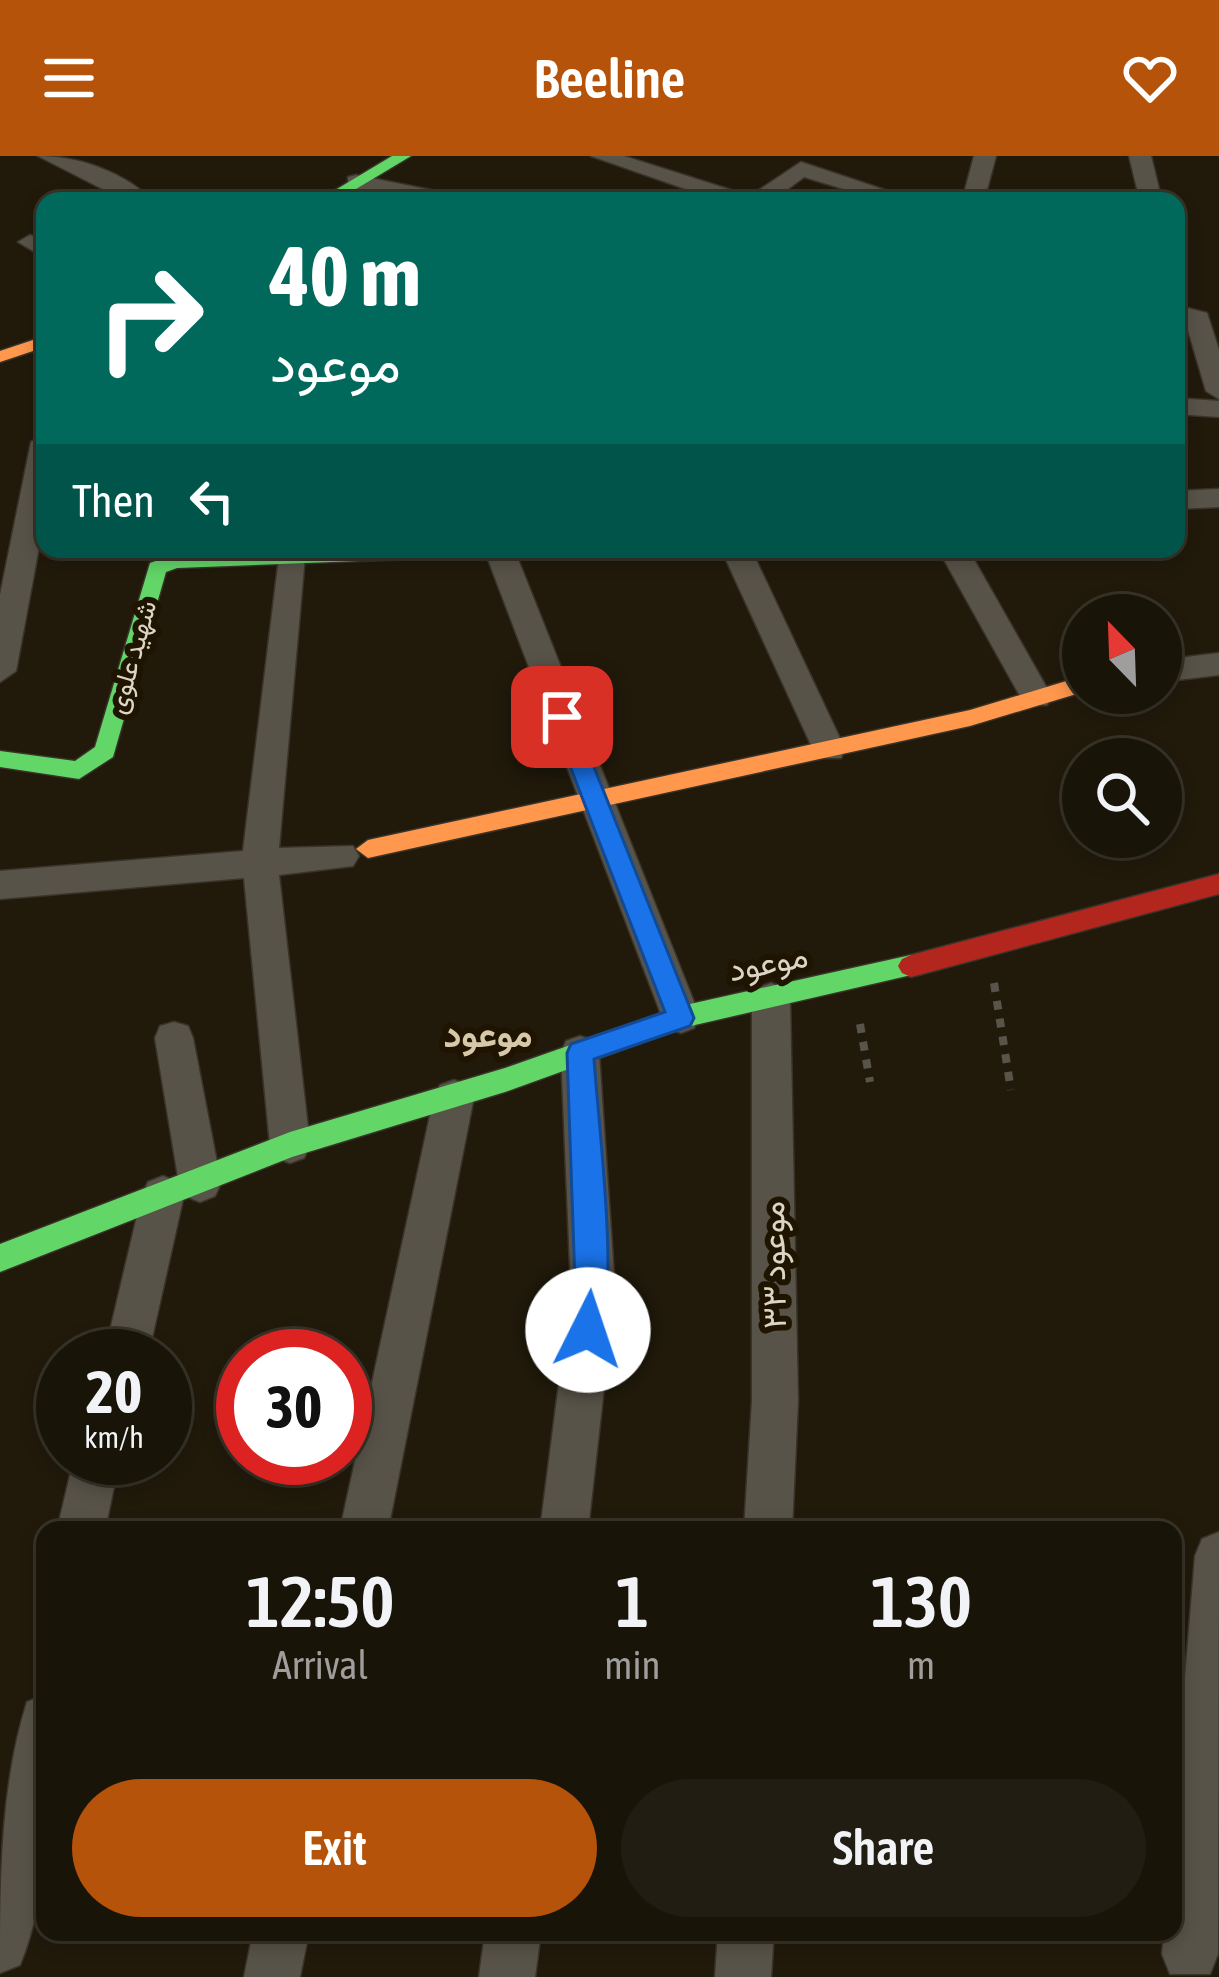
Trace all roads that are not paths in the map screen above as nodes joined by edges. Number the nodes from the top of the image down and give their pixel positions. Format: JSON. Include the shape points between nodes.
{"nodes":[{"id":1,"x":49,"y":156,"type":"edge"},
{"id":2,"x":403,"y":156,"type":"edge"},
{"id":3,"x":602,"y":156,"type":"edge"},
{"id":4,"x":985,"y":156,"type":"edge"},
{"id":5,"x":1140,"y":156,"type":"edge"},
{"id":6,"x":356,"y":182,"type":"junction"},
{"id":7,"x":126,"y":192,"type":"edge"},
{"id":8,"x":340,"y":192,"type":"edge"},
{"id":9,"x":406,"y":192,"type":"edge"},
{"id":10,"x":715,"y":192,"type":"edge"},
{"id":11,"x":769,"y":192,"type":"edge"},
{"id":12,"x":877,"y":192,"type":"edge"},
{"id":13,"x":975,"y":192,"type":"edge"},
{"id":14,"x":1149,"y":192,"type":"edge"},
{"id":15,"x":1186,"y":312,"type":"edge"},
{"id":16,"x":36,"y":344,"type":"edge"},
{"id":17,"x":0,"y":357,"type":"edge"},
{"id":18,"x":1219,"y":391,"type":"edge"},
{"id":19,"x":1185,"y":407,"type":"edge"},
{"id":20,"x":1219,"y":409,"type":"edge"},
{"id":21,"x":36,"y":488,"type":"edge"},
{"id":22,"x":1219,"y":497,"type":"edge"},
{"id":23,"x":1185,"y":499,"type":"edge"},
{"id":24,"x":218,"y":558,"type":"edge"},
{"id":25,"x":289,"y":558,"type":"edge"},
{"id":26,"x":502,"y":558,"type":"edge"},
{"id":27,"x":740,"y":558,"type":"edge"},
{"id":28,"x":958,"y":558,"type":"edge"},
{"id":29,"x":1219,"y":664,"type":"edge"},
{"id":30,"x":1182,"y":668,"type":"edge"},
{"id":31,"x":0,"y":671,"type":"edge"},
{"id":32,"x":1062,"y":690,"type":"edge"},
{"id":33,"x":1036,"y":697,"type":"junction"},
{"id":34,"x":829,"y":749,"type":"junction"},
{"id":35,"x":0,"y":759,"type":"edge"},
{"id":36,"x":594,"y":801,"type":"junction"},
{"id":37,"x":355,"y":852,"type":"joint"},
{"id":38,"x":260,"y":860,"type":"junction"},
{"id":39,"x":1219,"y":884,"type":"edge"},
{"id":40,"x":0,"y":885,"type":"edge"},
{"id":41,"x":771,"y":999,"type":"junction"},
{"id":42,"x":681,"y":1018,"type":"junction"},
{"id":43,"x":174,"y":1038,"type":"dead end"},
{"id":44,"x":580,"y":1053,"type":"junction"},
{"id":45,"x":454,"y":1097,"type":"junction"},
{"id":46,"x":290,"y":1145,"type":"junction"},
{"id":47,"x":182,"y":1189,"type":"junction"},
{"id":48,"x":0,"y":1258,"type":"edge"},
{"id":49,"x":135,"y":1329,"type":"edge"},
{"id":50,"x":91,"y":1485,"type":"edge"},
{"id":51,"x":83,"y":1521,"type":"edge"},
{"id":52,"x":366,"y":1521,"type":"edge"},
{"id":53,"x":565,"y":1521,"type":"edge"},
{"id":54,"x":768,"y":1521,"type":"edge"},
{"id":55,"x":1219,"y":1556,"type":"edge"},
{"id":56,"x":36,"y":1765,"type":"edge"},
{"id":57,"x":279,"y":1941,"type":"edge"},
{"id":58,"x":512,"y":1941,"type":"edge"},
{"id":59,"x":745,"y":1941,"type":"edge"},
{"id":60,"x":0,"y":1946,"type":"edge"},
{"id":61,"x":1190,"y":1954,"type":"dead end"},
{"id":62,"x":272,"y":1977,"type":"edge"},
{"id":63,"x":507,"y":1977,"type":"edge"},
{"id":64,"x":743,"y":1977,"type":"edge"}],
"edges":[{"from":1,"to":7,"type":"street"},
{"from":2,"to":6,"type":"street"},
{"from":3,"to":10,"type":"street"},
{"from":4,"to":13,"type":"street"},
{"from":5,"to":14,"type":"street"},
{"from":6,"to":8,"type":"street"},
{"from":6,"to":9,"type":"street"},
{"from":11,"to":12,"type":"street","via":[[801,169]]},
{"from":15,"to":18,"type":"street"},
{"from":16,"to":17,"type":"street"},
{"from":19,"to":20,"type":"street"},
{"from":21,"to":31,"type":"street"},
{"from":22,"to":23,"type":"street"},
{"from":24,"to":35,"type":"street","name":"شهید علوی","via":[[157,568],[105,751],[80,770]]},
{"from":25,"to":38,"type":"street"},
{"from":26,"to":36,"type":"street"},
{"from":27,"to":34,"type":"street"},
{"from":28,"to":33,"type":"street"},
{"from":29,"to":30,"type":"street"},
{"from":32,"to":33,"type":"street"},
{"from":33,"to":34,"type":"street"},
{"from":34,"to":36,"type":"street"},
{"from":36,"to":37,"type":"street"},
{"from":36,"to":42,"type":"street"},
{"from":37,"to":38,"type":"street"},
{"from":38,"to":40,"type":"street"},
{"from":38,"to":46,"type":"street"},
{"from":39,"to":41,"type":"street","name":"موعود"},
{"from":41,"to":42,"type":"street","name":"موعود"},
{"from":41,"to":54,"type":"street","name":"موعود ۳۳","via":[[775,1401]]},
{"from":42,"to":44,"type":"street","name":"موعود"},
{"from":43,"to":47,"type":"street"},
{"from":44,"to":45,"type":"street","name":"موعود"},
{"from":44,"to":53,"type":"street","via":[[593,1290]]},
{"from":45,"to":46,"type":"street","name":"موعود"},
{"from":45,"to":52,"type":"street"},
{"from":46,"to":47,"type":"street","name":"موعود"},
{"from":47,"to":48,"type":"street","name":"موعود"},
{"from":47,"to":49,"type":"street"},
{"from":50,"to":51,"type":"street"},
{"from":55,"to":61,"type":"street"},
{"from":56,"to":60,"type":"street"},
{"from":57,"to":62,"type":"street"},
{"from":58,"to":63,"type":"street"},
{"from":59,"to":64,"type":"street"}]}
